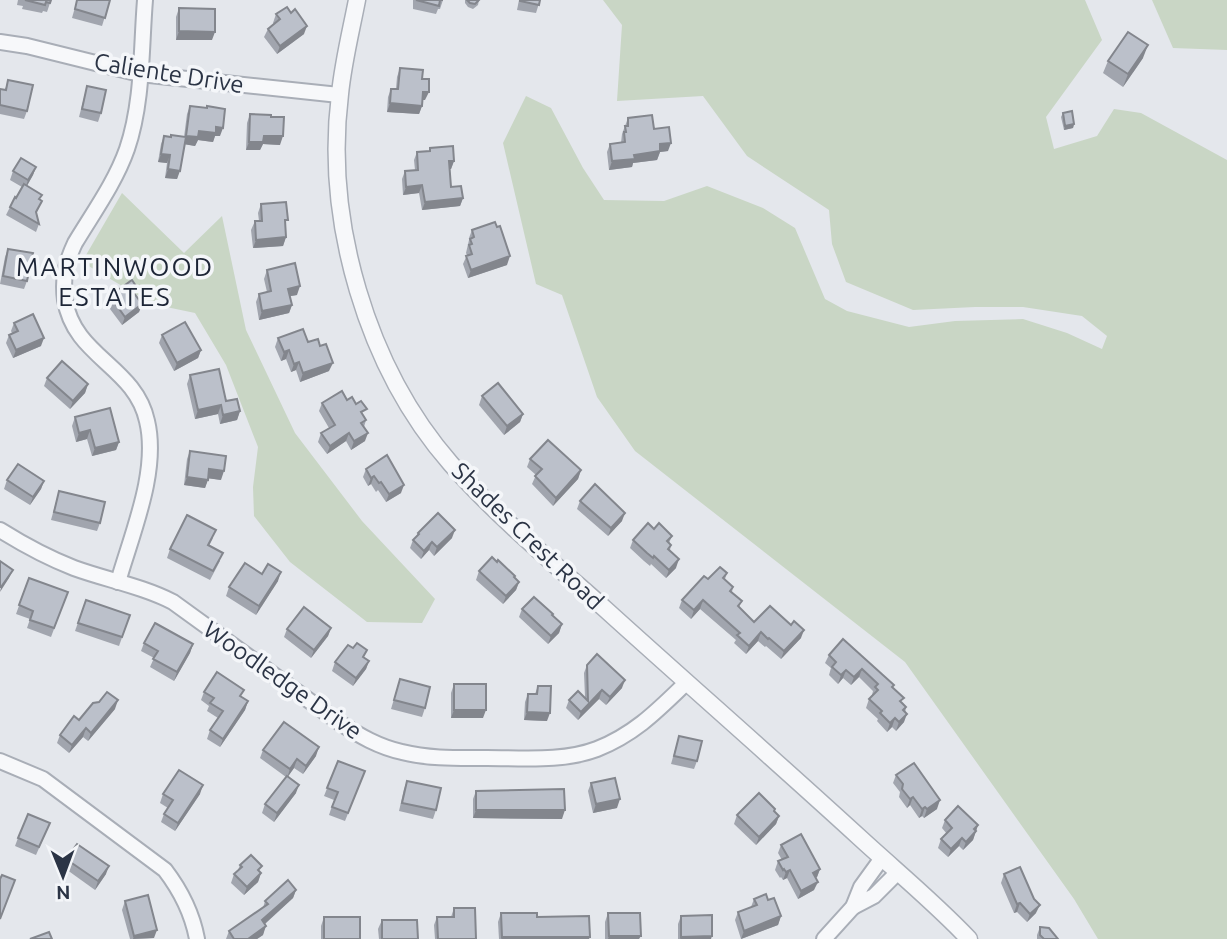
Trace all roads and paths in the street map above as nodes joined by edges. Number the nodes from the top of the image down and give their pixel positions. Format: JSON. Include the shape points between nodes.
{"nodes":[{"id":1,"x":145,"y":0,"type":"edge"},
{"id":2,"x":357,"y":0,"type":"edge"},
{"id":3,"x":0,"y":42,"type":"edge"},
{"id":4,"x":140,"y":74,"type":"junction"},
{"id":5,"x":340,"y":95,"type":"junction"},
{"id":6,"x":0,"y":530,"type":"edge"},
{"id":7,"x":118,"y":582,"type":"junction"},
{"id":8,"x":686,"y":683,"type":"junction"},
{"id":9,"x":0,"y":761,"type":"edge"},
{"id":10,"x":882,"y":858,"type":"junction"},
{"id":11,"x":898,"y":872,"type":"junction"},
{"id":12,"x":853,"y":906,"type":"junction"},
{"id":13,"x":197,"y":939,"type":"edge"},
{"id":14,"x":824,"y":939,"type":"edge"},
{"id":15,"x":969,"y":939,"type":"edge"}],
"edges":[{"from":1,"to":4,"type":"street"},
{"from":2,"to":5,"type":"street","name":"Shades Crest Road"},
{"from":3,"to":4,"type":"street","name":"Caliente Drive"},
{"from":4,"to":5,"type":"street","name":"Caliente Drive"},
{"from":4,"to":7,"type":"street","via":[[127,149],[68,256],[64,272],[67,310],[74,327],[131,387],[150,436],[147,482]]},
{"from":5,"to":8,"type":"street","name":"Shades Crest Road","via":[[337,173],[345,241],[369,323],[399,388],[449,462],[470,484]]},
{"from":6,"to":7,"type":"street","name":"Woodledge Drive","via":[[72,567]]},
{"from":7,"to":8,"type":"street","name":"Woodledge Drive","via":[[173,602],[363,738],[422,756],[518,758],[574,756],[596,750],[629,734]]},
{"from":8,"to":10,"type":"street","name":"Shades Crest Road"},
{"from":9,"to":13,"type":"street","via":[[43,779],[165,870],[188,907]]},
{"from":10,"to":11,"type":"street","name":"Shades Crest Road"},
{"from":10,"to":12,"type":"street"},
{"from":11,"to":12,"type":"street","via":[[874,895]]},
{"from":11,"to":15,"type":"street","name":"Shades Crest Road"},
{"from":12,"to":14,"type":"street"}]}
